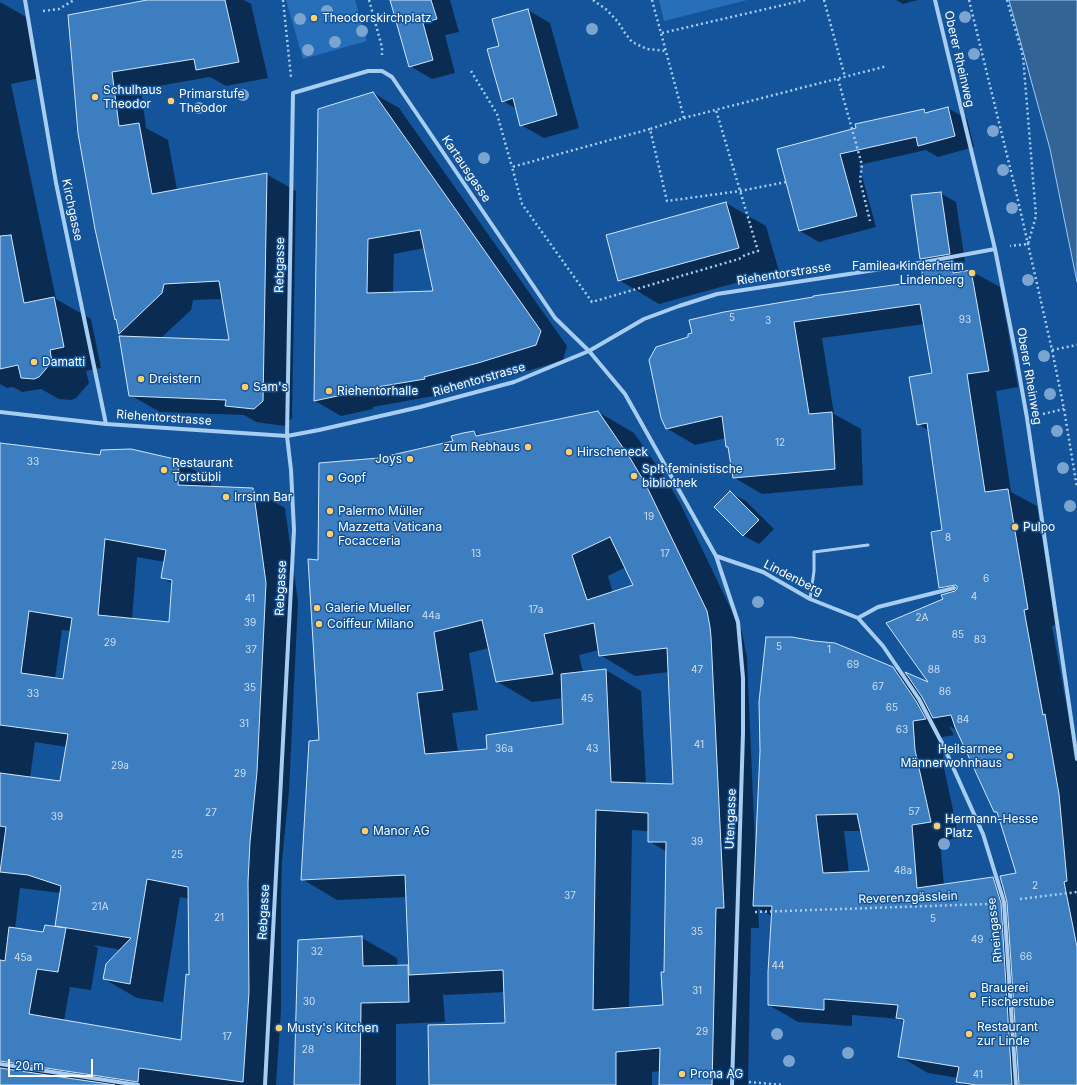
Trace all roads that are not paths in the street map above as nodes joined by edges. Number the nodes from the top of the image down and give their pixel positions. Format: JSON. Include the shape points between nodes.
{"nodes":[{"id":1,"x":25,"y":0,"type":"edge"},
{"id":2,"x":935,"y":0,"type":"edge"},
{"id":3,"x":293,"y":93,"type":"joint"},
{"id":4,"x":994,"y":249,"type":"junction"},
{"id":5,"x":589,"y":351,"type":"junction"},
{"id":6,"x":0,"y":412,"type":"edge"},
{"id":7,"x":106,"y":424,"type":"junction"},
{"id":8,"x":287,"y":436,"type":"junction"},
{"id":9,"x":868,"y":545,"type":"dead end"},
{"id":10,"x":716,"y":556,"type":"junction"},
{"id":11,"x":954,"y":588,"type":"dead end"},
{"id":12,"x":810,"y":599,"type":"junction"},
{"id":13,"x":858,"y":618,"type":"junction"},
{"id":14,"x":1077,"y":759,"type":"edge"},
{"id":15,"x":0,"y":1064,"type":"edge"},
{"id":16,"x":732,"y":1083,"type":"edge"},
{"id":17,"x":138,"y":1085,"type":"edge"},
{"id":18,"x":266,"y":1085,"type":"edge"},
{"id":19,"x":1016,"y":1085,"type":"edge"}],
"edges":[{"from":1,"to":7,"type":"street","name":"Kirchgasse","via":[[56,182]]},
{"from":2,"to":4,"type":"street","name":"Oberer Rheinweg"},
{"from":3,"to":5,"type":"street","name":"Kartausgasse","via":[[368,72],[382,71],[392,77],[555,318]]},
{"from":3,"to":8,"type":"street","name":"Rebgasse"},
{"from":4,"to":5,"type":"street","name":"Riehentorstrasse","via":[[908,265],[717,294],[644,319]]},
{"from":4,"to":14,"type":"street","name":"Oberer Rheinweg","via":[[1027,418]]},
{"from":5,"to":8,"type":"street","name":"Riehentorstrasse","via":[[514,382],[420,407]]},
{"from":5,"to":10,"type":"street","via":[[625,394]]},
{"from":6,"to":7,"type":"street","name":"Riehentorstrasse"},
{"from":7,"to":8,"type":"street","name":"Riehentorstrasse"},
{"from":8,"to":18,"type":"street","name":"Rebgasse","via":[[294,530]]},
{"from":9,"to":12,"type":"lane","via":[[814,552]]},
{"from":10,"to":12,"type":"street","name":"Lindenberg","via":[[763,572]]},
{"from":10,"to":16,"type":"street","name":"Utengasse","via":[[738,622],[743,678]]},
{"from":11,"to":13,"type":"street","via":[[878,607]]},
{"from":12,"to":13,"type":"street","name":"Lindenberg"},
{"from":13,"to":19,"type":"street","name":"Rheingasse","via":[[883,646],[919,699],[983,834],[1004,902]]},
{"from":15,"to":17,"type":"street"}]}
